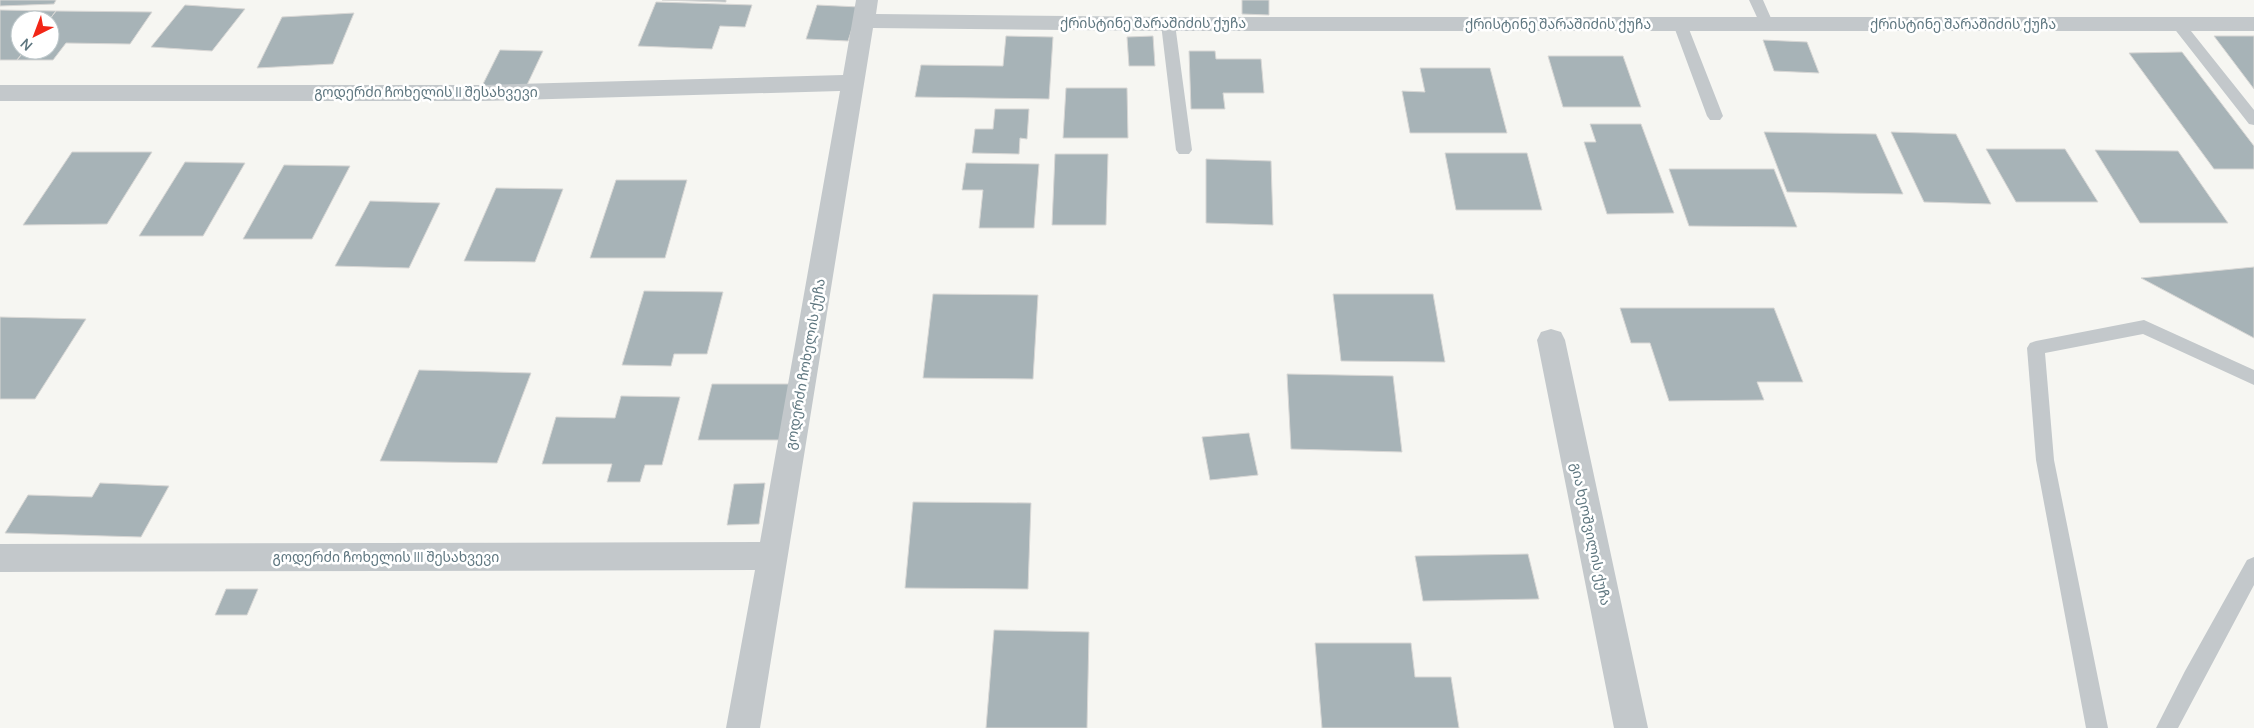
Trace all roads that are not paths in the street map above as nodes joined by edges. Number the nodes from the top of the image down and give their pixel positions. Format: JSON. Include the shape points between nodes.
{"nodes":[{"id":1,"x":1756,"y":0,"type":"edge"},
{"id":2,"x":865,"y":11,"type":"edge"},
{"id":3,"x":1168,"y":24,"type":"junction"},
{"id":4,"x":1680,"y":24,"type":"junction"},
{"id":5,"x":2178,"y":24,"type":"junction"},
{"id":6,"x":2254,"y":24,"type":"edge"},
{"id":7,"x":1767,"y":25,"type":"junction"},
{"id":8,"x":852,"y":83,"type":"junction"},
{"id":9,"x":0,"y":93,"type":"edge"},
{"id":10,"x":1715,"y":116,"type":"dead end"},
{"id":11,"x":2254,"y":120,"type":"edge"},
{"id":12,"x":1184,"y":150,"type":"dead end"},
{"id":13,"x":1551,"y":340,"type":"dead end"},
{"id":14,"x":2254,"y":378,"type":"edge"},
{"id":15,"x":772,"y":556,"type":"junction"},
{"id":16,"x":0,"y":558,"type":"edge"},
{"id":17,"x":2254,"y":566,"type":"edge"},
{"id":18,"x":743,"y":728,"type":"edge"},
{"id":19,"x":1631,"y":728,"type":"edge"},
{"id":20,"x":2098,"y":728,"type":"edge"},
{"id":21,"x":2167,"y":728,"type":"edge"}],
"edges":[{"from":1,"to":7,"type":"lane"},
{"from":2,"to":3,"type":"street","name":"ქრისტინე შარაშიძის ქუჩა"},
{"from":2,"to":8,"type":"street","name":"გოდერძი ჩოხელის ქუჩა"},
{"from":3,"to":4,"type":"street","name":"ქრისტინე შარაშიძის ქუჩა"},
{"from":3,"to":12,"type":"lane"},
{"from":4,"to":7,"type":"street","name":"ქრისტინე შარაშიძის ქუჩა"},
{"from":4,"to":10,"type":"lane"},
{"from":5,"to":6,"type":"street","name":"ქრისტინე შარაშიძის ქუჩა"},
{"from":5,"to":7,"type":"street","name":"ქრისტინე შარაშიძის ქუჩა"},
{"from":5,"to":11,"type":"lane"},
{"from":8,"to":9,"type":"street","name":"გოდერძი ჩოხელის II შესახვევი","via":[[482,93]]},
{"from":8,"to":15,"type":"street","name":"გოდერძი ჩოხელის ქუჩა"},
{"from":13,"to":19,"type":"street","name":"გია ხეოშვილის ქუჩა"},
{"from":14,"to":20,"type":"lane","via":[[2144,327],[2036,348],[2045,460]]},
{"from":15,"to":16,"type":"street","name":"გოდერძი ჩოხელის III შესახვევი"},
{"from":15,"to":18,"type":"street","name":"გოდერძი ჩოხელის ქუჩა"},
{"from":17,"to":21,"type":"lane"}]}
